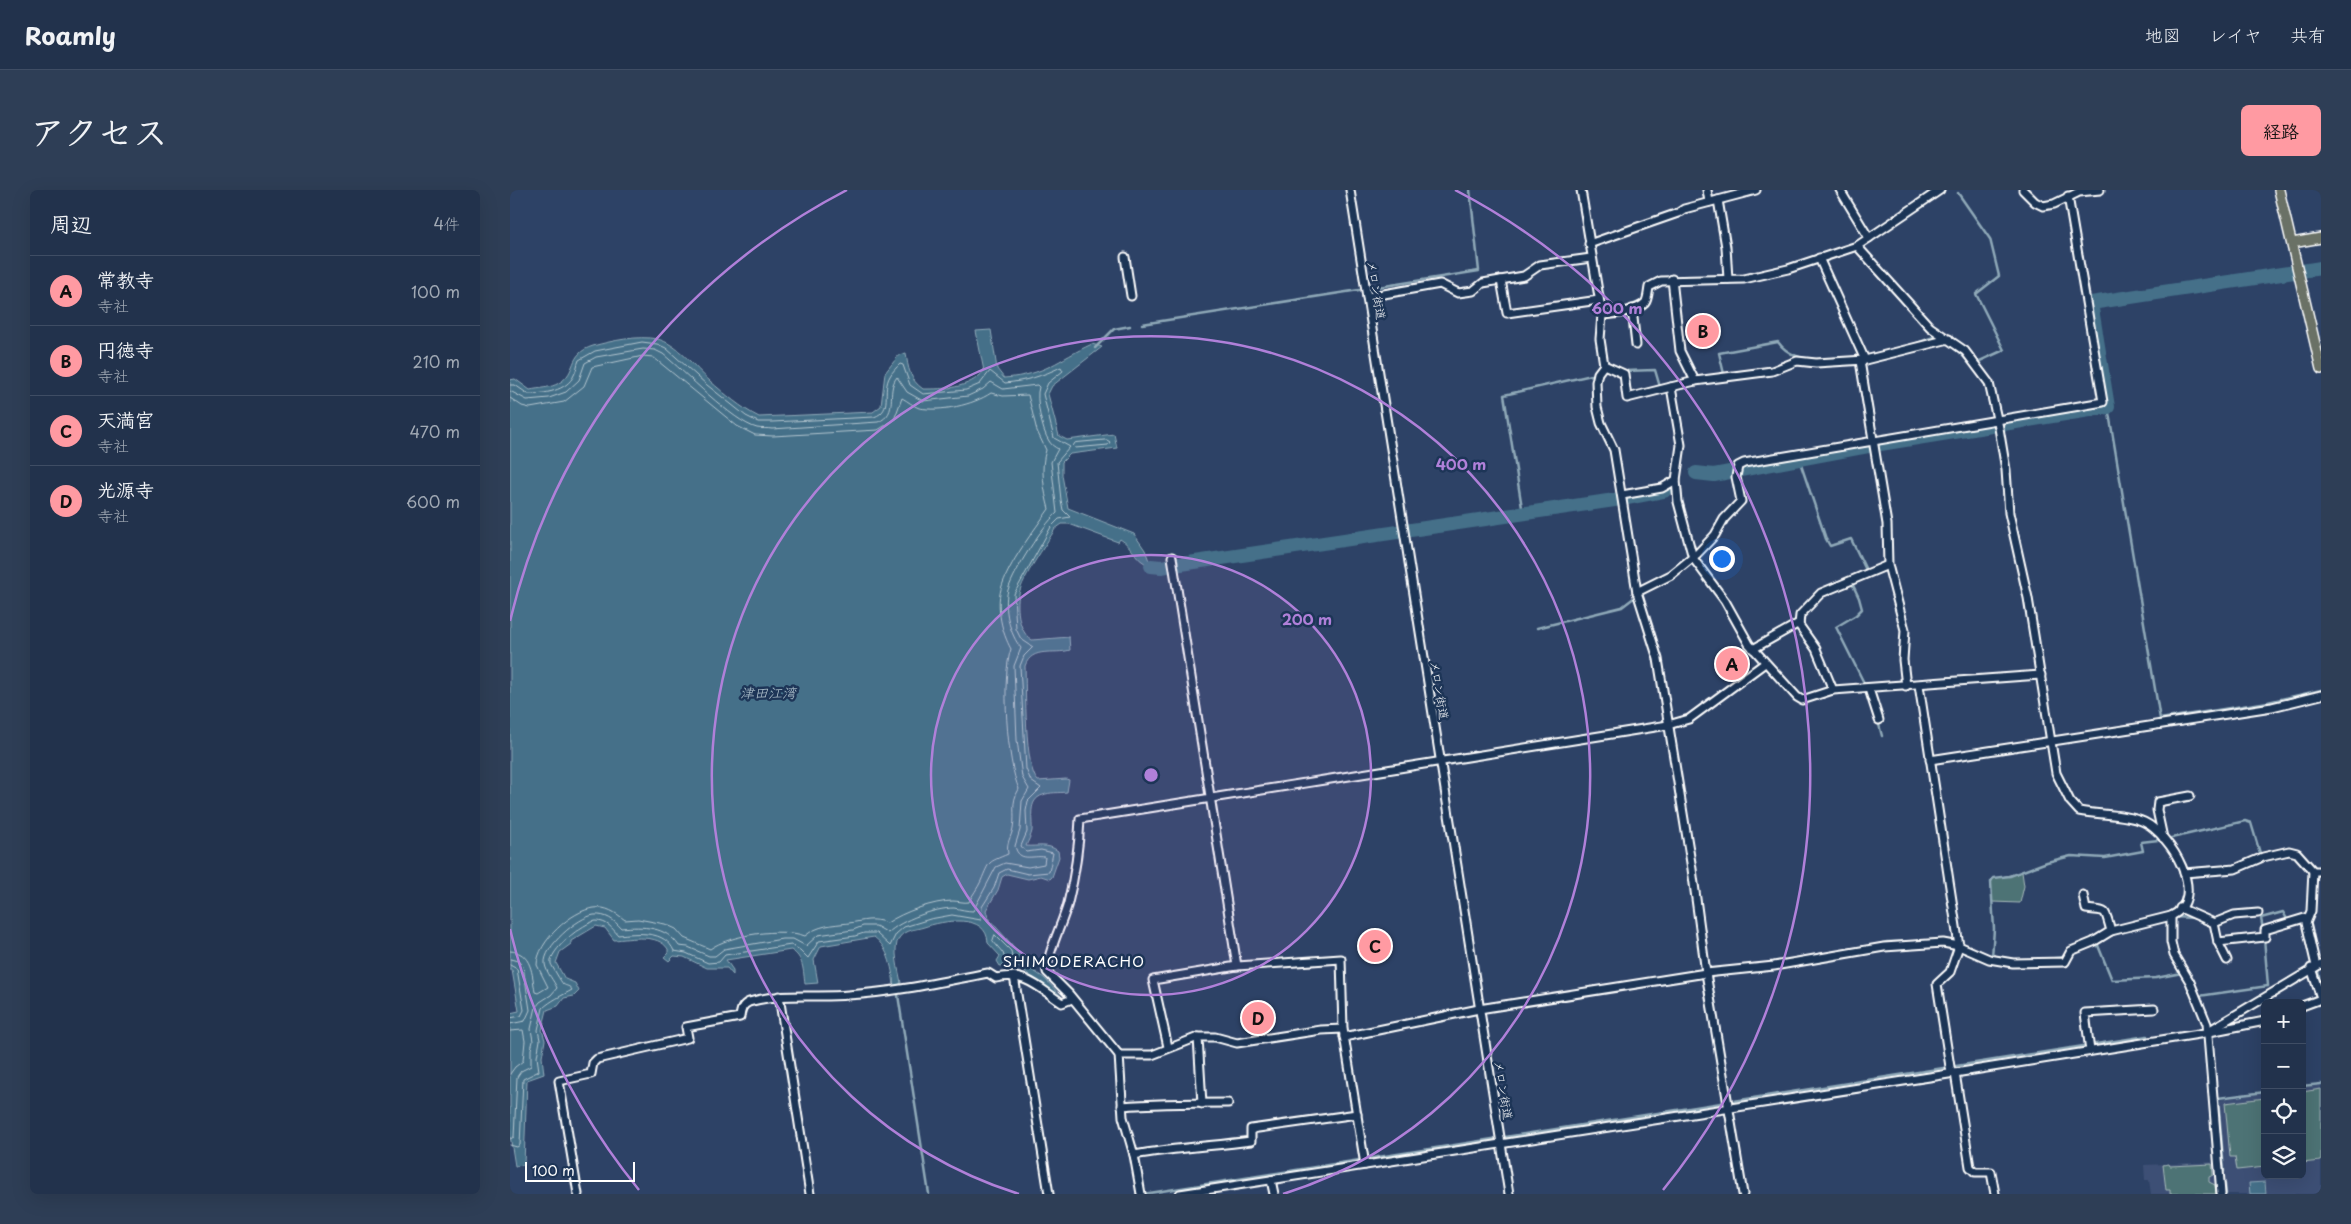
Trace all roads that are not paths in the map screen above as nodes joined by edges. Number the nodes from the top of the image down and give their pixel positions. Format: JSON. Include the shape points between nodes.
{"nodes":[{"id":1,"x":1350,"y":190,"type":"edge"},
{"id":2,"x":1581,"y":190,"type":"edge"},
{"id":3,"x":1707,"y":190,"type":"edge"},
{"id":4,"x":1756,"y":190,"type":"edge"},
{"id":5,"x":1840,"y":190,"type":"edge"},
{"id":6,"x":1940,"y":190,"type":"edge"},
{"id":7,"x":2023,"y":190,"type":"edge"},
{"id":8,"x":2100,"y":190,"type":"edge"},
{"id":9,"x":2279,"y":190,"type":"edge"},
{"id":10,"x":2068,"y":196,"type":"junction"},
{"id":11,"x":1718,"y":200,"type":"junction"},
{"id":12,"x":1709,"y":202,"type":"junction"},
{"id":13,"x":1869,"y":238,"type":"junction"},
{"id":14,"x":2321,"y":238,"type":"edge"},
{"id":15,"x":2292,"y":243,"type":"junction"},
{"id":16,"x":1589,"y":244,"type":"junction"},
{"id":17,"x":1858,"y":246,"type":"junction"},
{"id":18,"x":1126,"y":257,"type":"dead end"},
{"id":19,"x":1591,"y":258,"type":"junction"},
{"id":20,"x":1819,"y":258,"type":"junction"},
{"id":21,"x":1728,"y":278,"type":"junction"},
{"id":22,"x":1672,"y":279,"type":"junction"},
{"id":23,"x":1500,"y":280,"type":"junction"},
{"id":24,"x":1131,"y":296,"type":"dead end"},
{"id":25,"x":1367,"y":297,"type":"junction"},
{"id":26,"x":1599,"y":300,"type":"junction"},
{"id":27,"x":1632,"y":309,"type":"junction"},
{"id":28,"x":1602,"y":315,"type":"junction"},
{"id":29,"x":1949,"y":339,"type":"junction"},
{"id":30,"x":1636,"y":344,"type":"dead end"},
{"id":31,"x":1862,"y":360,"type":"junction"},
{"id":32,"x":1604,"y":365,"type":"junction"},
{"id":33,"x":2321,"y":369,"type":"edge"},
{"id":34,"x":1696,"y":381,"type":"junction"},
{"id":35,"x":1671,"y":387,"type":"junction"},
{"id":36,"x":1998,"y":423,"type":"junction"},
{"id":37,"x":1874,"y":444,"type":"junction"},
{"id":38,"x":1676,"y":480,"type":"junction"},
{"id":39,"x":1623,"y":498,"type":"junction"},
{"id":40,"x":1172,"y":557,"type":"dead end"},
{"id":41,"x":1693,"y":558,"type":"junction"},
{"id":42,"x":1888,"y":565,"type":"junction"},
{"id":43,"x":1637,"y":592,"type":"junction"},
{"id":44,"x":1799,"y":623,"type":"junction"},
{"id":45,"x":1753,"y":649,"type":"junction"},
{"id":46,"x":1765,"y":663,"type":"junction"},
{"id":47,"x":2042,"y":675,"type":"junction"},
{"id":48,"x":1919,"y":685,"type":"junction"},
{"id":49,"x":1906,"y":686,"type":"junction"},
{"id":50,"x":1869,"y":689,"type":"junction"},
{"id":51,"x":1833,"y":690,"type":"junction"},
{"id":52,"x":2321,"y":695,"type":"edge"},
{"id":53,"x":1879,"y":720,"type":"dead end"},
{"id":54,"x":1668,"y":725,"type":"junction"},
{"id":55,"x":2051,"y":740,"type":"junction"},
{"id":56,"x":1930,"y":760,"type":"junction"},
{"id":57,"x":1440,"y":762,"type":"junction"},
{"id":58,"x":2190,"y":796,"type":"dead end"},
{"id":59,"x":1211,"y":797,"type":"junction"},
{"id":60,"x":2163,"y":838,"type":"junction"},
{"id":61,"x":2321,"y":870,"type":"edge"},
{"id":62,"x":2313,"y":871,"type":"junction"},
{"id":63,"x":2184,"y":873,"type":"junction"},
{"id":64,"x":2083,"y":895,"type":"dead end"},
{"id":65,"x":2180,"y":908,"type":"junction"},
{"id":66,"x":2258,"y":913,"type":"dead end"},
{"id":67,"x":2172,"y":916,"type":"junction"},
{"id":68,"x":2308,"y":917,"type":"junction"},
{"id":69,"x":2214,"y":923,"type":"junction"},
{"id":70,"x":2111,"y":931,"type":"junction"},
{"id":71,"x":2218,"y":942,"type":"junction"},
{"id":72,"x":1959,"y":946,"type":"junction"},
{"id":73,"x":2227,"y":960,"type":"dead end"},
{"id":74,"x":1237,"y":966,"type":"junction"},
{"id":75,"x":2316,"y":966,"type":"edge"},
{"id":76,"x":1706,"y":972,"type":"junction"},
{"id":77,"x":1014,"y":976,"type":"junction"},
{"id":78,"x":780,"y":996,"type":"junction"},
{"id":79,"x":2321,"y":998,"type":"edge"},
{"id":80,"x":1072,"y":999,"type":"junction"},
{"id":81,"x":2306,"y":1004,"type":"edge"},
{"id":82,"x":1480,"y":1009,"type":"junction"},
{"id":83,"x":2154,"y":1009,"type":"dead end"},
{"id":84,"x":2261,"y":1022,"type":"edge"},
{"id":85,"x":2208,"y":1031,"type":"junction"},
{"id":86,"x":1344,"y":1033,"type":"junction"},
{"id":87,"x":1198,"y":1037,"type":"junction"},
{"id":88,"x":1168,"y":1047,"type":"junction"},
{"id":89,"x":2089,"y":1048,"type":"junction"},
{"id":90,"x":1119,"y":1055,"type":"junction"},
{"id":91,"x":1952,"y":1070,"type":"junction"},
{"id":92,"x":1228,"y":1102,"type":"dead end"},
{"id":93,"x":1202,"y":1104,"type":"junction"},
{"id":94,"x":1729,"y":1104,"type":"junction"},
{"id":95,"x":1122,"y":1106,"type":"junction"},
{"id":96,"x":1357,"y":1114,"type":"junction"},
{"id":97,"x":1500,"y":1139,"type":"junction"},
{"id":98,"x":1134,"y":1154,"type":"junction"},
{"id":99,"x":1364,"y":1160,"type":"junction"},
{"id":100,"x":1271,"y":1180,"type":"junction"},
{"id":101,"x":1141,"y":1192,"type":"edge"},
{"id":102,"x":578,"y":1194,"type":"edge"},
{"id":103,"x":810,"y":1194,"type":"edge"},
{"id":104,"x":1049,"y":1194,"type":"edge"},
{"id":105,"x":1180,"y":1194,"type":"edge"},
{"id":106,"x":1274,"y":1194,"type":"edge"},
{"id":107,"x":1509,"y":1194,"type":"edge"},
{"id":108,"x":1743,"y":1194,"type":"edge"},
{"id":109,"x":1995,"y":1194,"type":"edge"},
{"id":110,"x":2221,"y":1194,"type":"edge"}],
"edges":[{"from":1,"to":25,"type":"street","name":"メロン街道"},
{"from":2,"to":16,"type":"street"},
{"from":3,"to":12,"type":"street"},
{"from":4,"to":11,"type":"street"},
{"from":5,"to":13,"type":"street"},
{"from":6,"to":13,"type":"street"},
{"from":7,"to":10,"type":"street","via":[[2043,206]]},
{"from":8,"to":10,"type":"street"},
{"from":9,"to":15,"type":"main road"},
{"from":10,"to":36,"type":"street","via":[[2103,402]]},
{"from":11,"to":12,"type":"street"},
{"from":11,"to":21,"type":"street"},
{"from":12,"to":16,"type":"street"},
{"from":13,"to":17,"type":"street"},
{"from":14,"to":15,"type":"main road"},
{"from":15,"to":33,"type":"main road"},
{"from":16,"to":19,"type":"street"},
{"from":17,"to":20,"type":"street"},
{"from":17,"to":29,"type":"street","via":[[1930,326]]},
{"from":18,"to":24,"type":"street"},
{"from":19,"to":23,"type":"street","via":[[1540,265],[1524,276]]},
{"from":19,"to":26,"type":"street"},
{"from":20,"to":21,"type":"street","via":[[1763,276]]},
{"from":20,"to":31,"type":"street"},
{"from":21,"to":22,"type":"street"},
{"from":22,"to":27,"type":"street","via":[[1655,283],[1649,288],[1646,301]]},
{"from":22,"to":34,"type":"street","via":[[1680,351]]},
{"from":23,"to":25,"type":"street","via":[[1483,283],[1473,291],[1458,293],[1440,284]]},
{"from":23,"to":26,"type":"street","via":[[1507,313]]},
{"from":25,"to":57,"type":"street","name":"メロン街道"},
{"from":26,"to":28,"type":"street"},
{"from":27,"to":28,"type":"street"},
{"from":27,"to":30,"type":"street"},
{"from":28,"to":32,"type":"street"},
{"from":29,"to":31,"type":"street"},
{"from":29,"to":36,"type":"street","via":[[1965,351],[1989,383]]},
{"from":31,"to":34,"type":"street","via":[[1797,361],[1772,371]]},
{"from":31,"to":37,"type":"street"},
{"from":32,"to":35,"type":"street","via":[[1624,374],[1627,398]]},
{"from":32,"to":39,"type":"street","via":[[1596,382],[1596,407],[1614,450]]},
{"from":34,"to":35,"type":"street"},
{"from":35,"to":38,"type":"street","via":[[1681,445]]},
{"from":36,"to":37,"type":"street"},
{"from":36,"to":47,"type":"street","via":[[2009,513]]},
{"from":37,"to":41,"type":"street","via":[[1738,466],[1736,476],[1740,501],[1724,519],[1715,536]]},
{"from":37,"to":42,"type":"street","via":[[1887,524]]},
{"from":38,"to":39,"type":"street","via":[[1662,488]]},
{"from":38,"to":41,"type":"street","via":[[1678,502]]},
{"from":39,"to":43,"type":"street"},
{"from":40,"to":59,"type":"street"},
{"from":41,"to":43,"type":"street","via":[[1671,575]]},
{"from":41,"to":45,"type":"street"},
{"from":42,"to":44,"type":"street","via":[[1821,593],[1800,616]]},
{"from":42,"to":49,"type":"street","via":[[1905,630],[1903,660]]},
{"from":43,"to":54,"type":"street","via":[[1658,659]]},
{"from":44,"to":45,"type":"street"},
{"from":44,"to":51,"type":"street","via":[[1816,649]]},
{"from":45,"to":46,"type":"street"},
{"from":46,"to":51,"type":"street","via":[[1802,700]]},
{"from":46,"to":54,"type":"street","via":[[1689,719]]},
{"from":47,"to":48,"type":"street"},
{"from":47,"to":55,"type":"street"},
{"from":48,"to":49,"type":"street"},
{"from":48,"to":56,"type":"street"},
{"from":49,"to":50,"type":"street"},
{"from":50,"to":51,"type":"street"},
{"from":50,"to":53,"type":"street"},
{"from":52,"to":55,"type":"street","via":[[2272,706]]},
{"from":54,"to":57,"type":"street"},
{"from":54,"to":76,"type":"street"},
{"from":55,"to":56,"type":"street"},
{"from":55,"to":60,"type":"street","via":[[2056,773],[2075,808],[2138,820]]},
{"from":56,"to":72,"type":"street"},
{"from":57,"to":59,"type":"street"},
{"from":57,"to":82,"type":"street","name":"メロン街道"},
{"from":58,"to":60,"type":"street","via":[[2158,802]]},
{"from":59,"to":74,"type":"street"},
{"from":59,"to":80,"type":"street","via":[[1080,819],[1079,847],[1068,902],[1046,966],[1047,972]]},
{"from":60,"to":63,"type":"street"},
{"from":61,"to":62,"type":"street"},
{"from":62,"to":63,"type":"street","via":[[2297,853],[2290,851],[2263,857],[2235,869]]},
{"from":62,"to":68,"type":"street"},
{"from":63,"to":65,"type":"street","via":[[2187,893]]},
{"from":64,"to":70,"type":"street","via":[[2086,909],[2105,912]]},
{"from":65,"to":67,"type":"street"},
{"from":65,"to":69,"type":"street"},
{"from":66,"to":69,"type":"street","via":[[2234,915]]},
{"from":67,"to":70,"type":"street"},
{"from":67,"to":85,"type":"street","via":[[2174,955],[2190,982]]},
{"from":68,"to":71,"type":"street","via":[[2265,930],[2265,937]]},
{"from":68,"to":75,"type":"street","via":[[2306,922]]},
{"from":69,"to":71,"type":"street"},
{"from":70,"to":72,"type":"street","via":[[2071,951],[2065,962],[2013,963],[1988,959]]},
{"from":71,"to":73,"type":"street"},
{"from":72,"to":76,"type":"street","via":[[1943,943],[1884,948],[1774,966]]},
{"from":72,"to":91,"type":"street","via":[[1950,972],[1937,984]]},
{"from":74,"to":86,"type":"street","via":[[1341,959]]},
{"from":74,"to":88,"type":"street","via":[[1153,980]]},
{"from":75,"to":79,"type":"street"},
{"from":75,"to":85,"type":"street"},
{"from":76,"to":82,"type":"street"},
{"from":76,"to":94,"type":"street"},
{"from":77,"to":78,"type":"street","via":[[996,978],[988,973],[891,992]]},
{"from":77,"to":80,"type":"street","via":[[1062,1003]]},
{"from":77,"to":104,"type":"street"},
{"from":78,"to":102,"type":"street","via":[[747,1003],[741,1008],[740,1017],[686,1027],[688,1038],[597,1059],[593,1062],[591,1074],[560,1081]]},
{"from":78,"to":103,"type":"street"},
{"from":79,"to":81,"type":"street"},
{"from":80,"to":90,"type":"street"},
{"from":82,"to":86,"type":"street"},
{"from":82,"to":97,"type":"street","name":"メロン街道"},
{"from":83,"to":89,"type":"street","via":[[2085,1013]]},
{"from":84,"to":85,"type":"street"},
{"from":85,"to":89,"type":"street"},
{"from":85,"to":110,"type":"street"},
{"from":86,"to":87,"type":"street","via":[[1321,1030],[1237,1043],[1215,1037]]},
{"from":86,"to":96,"type":"street"},
{"from":87,"to":88,"type":"street"},
{"from":87,"to":93,"type":"street"},
{"from":88,"to":90,"type":"street","via":[[1152,1055]]},
{"from":89,"to":91,"type":"street"},
{"from":90,"to":95,"type":"street"},
{"from":91,"to":94,"type":"street"},
{"from":91,"to":109,"type":"street","via":[[1970,1167],[1975,1172],[1991,1172]]},
{"from":92,"to":93,"type":"street"},
{"from":93,"to":95,"type":"street","via":[[1172,1102]]},
{"from":94,"to":97,"type":"street"},
{"from":94,"to":108,"type":"street"},
{"from":95,"to":98,"type":"street"},
{"from":96,"to":98,"type":"street","via":[[1251,1129],[1251,1141]]},
{"from":96,"to":99,"type":"street"},
{"from":97,"to":99,"type":"street"},
{"from":97,"to":107,"type":"street","name":"メロン街道"},
{"from":98,"to":101,"type":"street"},
{"from":99,"to":100,"type":"street"},
{"from":100,"to":105,"type":"street"},
{"from":100,"to":106,"type":"street"}]}
